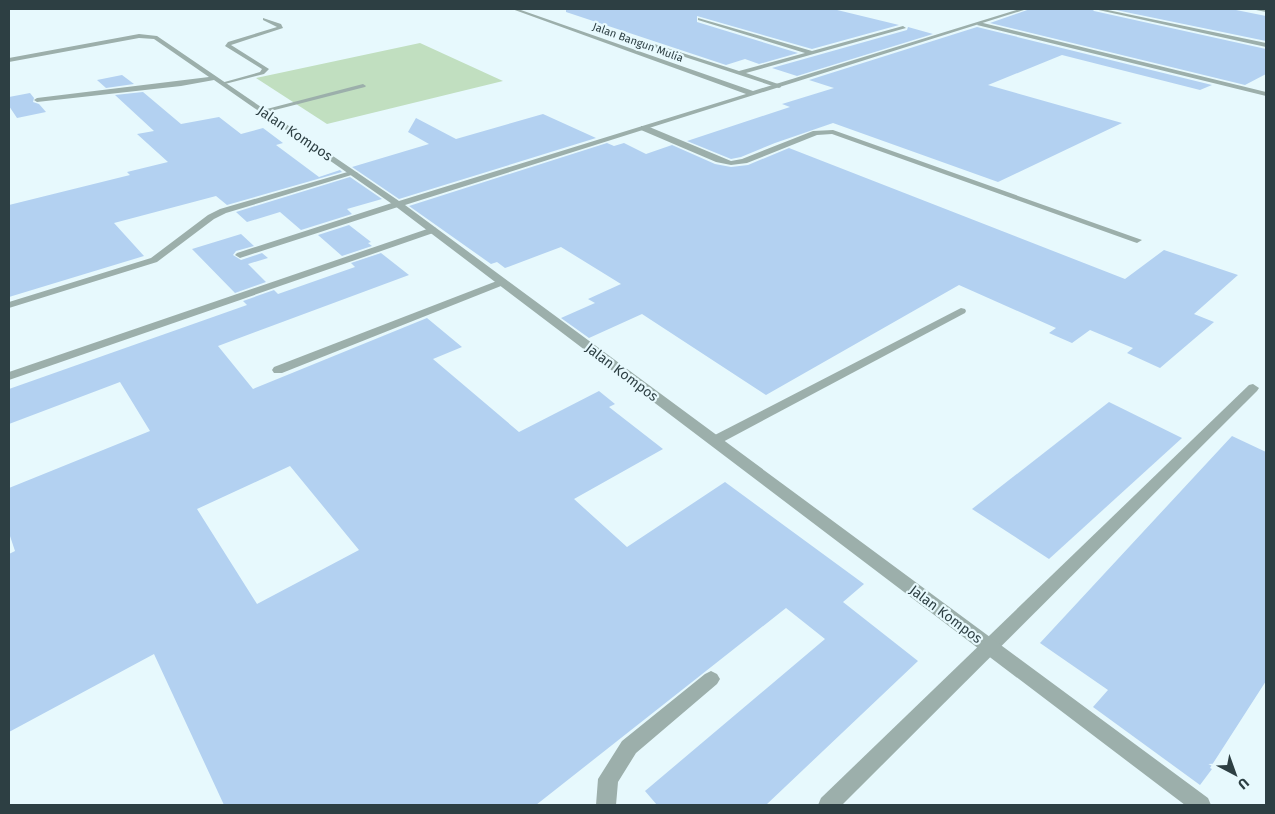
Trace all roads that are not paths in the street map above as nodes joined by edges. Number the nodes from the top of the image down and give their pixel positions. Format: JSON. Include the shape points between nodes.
{"nodes":[{"id":1,"x":514,"y":9,"type":"edge"},
{"id":2,"x":1026,"y":9,"type":"edge"},
{"id":3,"x":1097,"y":9,"type":"edge"},
{"id":4,"x":1254,"y":9,"type":"edge"},
{"id":5,"x":1266,"y":11,"type":"edge"},
{"id":6,"x":700,"y":19,"type":"dead end"},
{"id":7,"x":265,"y":20,"type":"dead end"},
{"id":8,"x":979,"y":24,"type":"junction"},
{"id":9,"x":903,"y":28,"type":"dead end"},
{"id":10,"x":624,"y":36,"type":"dead end"},
{"id":11,"x":1266,"y":45,"type":"edge"},
{"id":12,"x":811,"y":53,"type":"junction"},
{"id":13,"x":9,"y":60,"type":"edge"},
{"id":14,"x":739,"y":74,"type":"junction"},
{"id":15,"x":216,"y":78,"type":"junction"},
{"id":16,"x":223,"y":84,"type":"junction"},
{"id":17,"x":363,"y":86,"type":"dead end"},
{"id":18,"x":779,"y":86,"type":"junction"},
{"id":19,"x":754,"y":94,"type":"junction"},
{"id":20,"x":1266,"y":94,"type":"edge"},
{"id":21,"x":37,"y":100,"type":"dead end"},
{"id":22,"x":263,"y":110,"type":"junction"},
{"id":23,"x":644,"y":128,"type":"junction"},
{"id":24,"x":354,"y":173,"type":"junction"},
{"id":25,"x":398,"y":204,"type":"junction"},
{"id":26,"x":433,"y":230,"type":"junction"},
{"id":27,"x":1137,"y":240,"type":"dead end"},
{"id":28,"x":240,"y":254,"type":"dead end"},
{"id":29,"x":502,"y":282,"type":"junction"},
{"id":30,"x":9,"y":304,"type":"edge"},
{"id":31,"x":961,"y":311,"type":"dead end"},
{"id":32,"x":278,"y":370,"type":"dead end"},
{"id":33,"x":9,"y":376,"type":"edge"},
{"id":34,"x":1254,"y":388,"type":"dead end"},
{"id":35,"x":714,"y":441,"type":"junction"},
{"id":36,"x":988,"y":646,"type":"junction"},
{"id":37,"x":711,"y":679,"type":"dead end"},
{"id":38,"x":606,"y":805,"type":"edge"},
{"id":39,"x":828,"y":805,"type":"edge"},
{"id":40,"x":1201,"y":805,"type":"edge"}],
"edges":[{"from":1,"to":19,"type":"street","name":"Jalan Bangun Mulia"},
{"from":2,"to":8,"type":"street"},
{"from":3,"to":11,"type":"street"},
{"from":4,"to":5,"type":"street"},
{"from":6,"to":12,"type":"street"},
{"from":7,"to":16,"type":"street","via":[[280,28],[230,42],[228,46],[266,70]]},
{"from":8,"to":18,"type":"street"},
{"from":8,"to":20,"type":"street"},
{"from":9,"to":12,"type":"street"},
{"from":10,"to":14,"type":"street"},
{"from":12,"to":14,"type":"street"},
{"from":13,"to":15,"type":"street","name":"Jalan Kompos","via":[[148,35]]},
{"from":14,"to":18,"type":"street"},
{"from":15,"to":16,"type":"street","name":"Jalan Kompos"},
{"from":15,"to":21,"type":"street"},
{"from":16,"to":22,"type":"street","name":"Jalan Kompos"},
{"from":17,"to":22,"type":"street"},
{"from":18,"to":19,"type":"street"},
{"from":19,"to":23,"type":"street"},
{"from":22,"to":24,"type":"street","name":"Jalan Kompos"},
{"from":23,"to":25,"type":"street"},
{"from":23,"to":27,"type":"street","via":[[731,163],[816,133],[833,132]]},
{"from":24,"to":25,"type":"street","name":"Jalan Kompos"},
{"from":24,"to":30,"type":"street","via":[[241,204],[211,217],[154,260]]},
{"from":25,"to":26,"type":"street","name":"Jalan Kompos"},
{"from":25,"to":28,"type":"street"},
{"from":26,"to":29,"type":"street","name":"Jalan Kompos"},
{"from":26,"to":33,"type":"street"},
{"from":29,"to":32,"type":"street"},
{"from":29,"to":35,"type":"street","name":"Jalan Kompos"},
{"from":31,"to":35,"type":"street"},
{"from":34,"to":36,"type":"street"},
{"from":35,"to":36,"type":"street","name":"Jalan Kompos"},
{"from":36,"to":39,"type":"street"},
{"from":36,"to":40,"type":"street","name":"Jalan Kompos"},
{"from":37,"to":38,"type":"street","via":[[629,747],[608,779]]}]}
